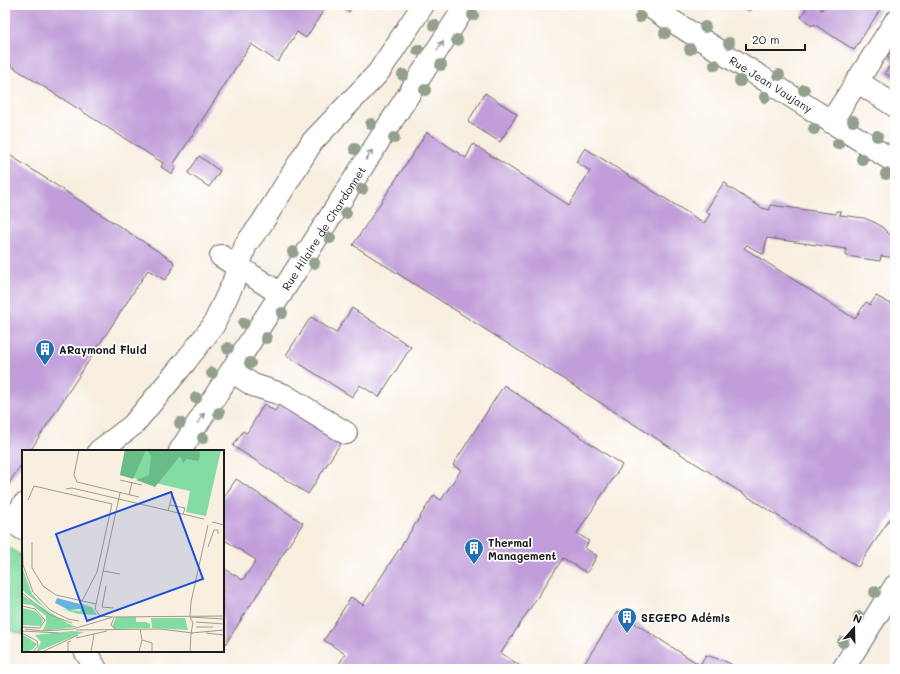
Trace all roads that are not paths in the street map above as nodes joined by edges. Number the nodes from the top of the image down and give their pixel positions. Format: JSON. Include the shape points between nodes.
{"nodes":[{"id":1,"x":423,"y":5,"type":"edge"},
{"id":2,"x":466,"y":5,"type":"edge"},
{"id":3,"x":647,"y":5,"type":"edge"},
{"id":4,"x":895,"y":22,"type":"edge"},
{"id":5,"x":857,"y":81,"type":"junction"},
{"id":6,"x":895,"y":106,"type":"edge"},
{"id":7,"x":831,"y":122,"type":"junction"},
{"id":8,"x":895,"y":162,"type":"edge"},
{"id":9,"x":221,"y":256,"type":"dead end"},
{"id":10,"x":239,"y":266,"type":"junction"},
{"id":11,"x":281,"y":294,"type":"junction"},
{"id":12,"x":232,"y":371,"type":"junction"},
{"id":13,"x":346,"y":433,"type":"dead end"},
{"id":14,"x":100,"y":450,"type":"edge"},
{"id":15,"x":181,"y":450,"type":"edge"},
{"id":16,"x":895,"y":586,"type":"edge"},
{"id":17,"x":86,"y":652,"type":"edge"},
{"id":18,"x":96,"y":669,"type":"edge"},
{"id":19,"x":842,"y":669,"type":"edge"}],
"edges":[{"from":1,"to":10,"type":"street","via":[[378,73],[312,142],[262,223],[246,244]]},
{"from":11,"to":2,"type":"street","name":"Rue Hilaire de Chardonnet","one_way":true},
{"from":3,"to":7,"type":"street","name":"Rue Jean Vaujany"},
{"from":4,"to":5,"type":"street"},
{"from":5,"to":6,"type":"street"},
{"from":5,"to":7,"type":"street"},
{"from":7,"to":8,"type":"street","name":"Rue Jean Vaujany"},
{"from":9,"to":10,"type":"street"},
{"from":10,"to":11,"type":"street"},
{"from":10,"to":14,"type":"street","via":[[213,326],[133,425]]},
{"from":11,"to":12,"type":"street","name":"Rue Hilaire de Chardonnet"},
{"from":12,"to":13,"type":"street","via":[[253,385],[284,395]]},
{"from":15,"to":12,"type":"street","name":"Rue Hilaire de Chardonnet","one_way":true},
{"from":16,"to":19,"type":"street"},
{"from":17,"to":18,"type":"street"}]}
